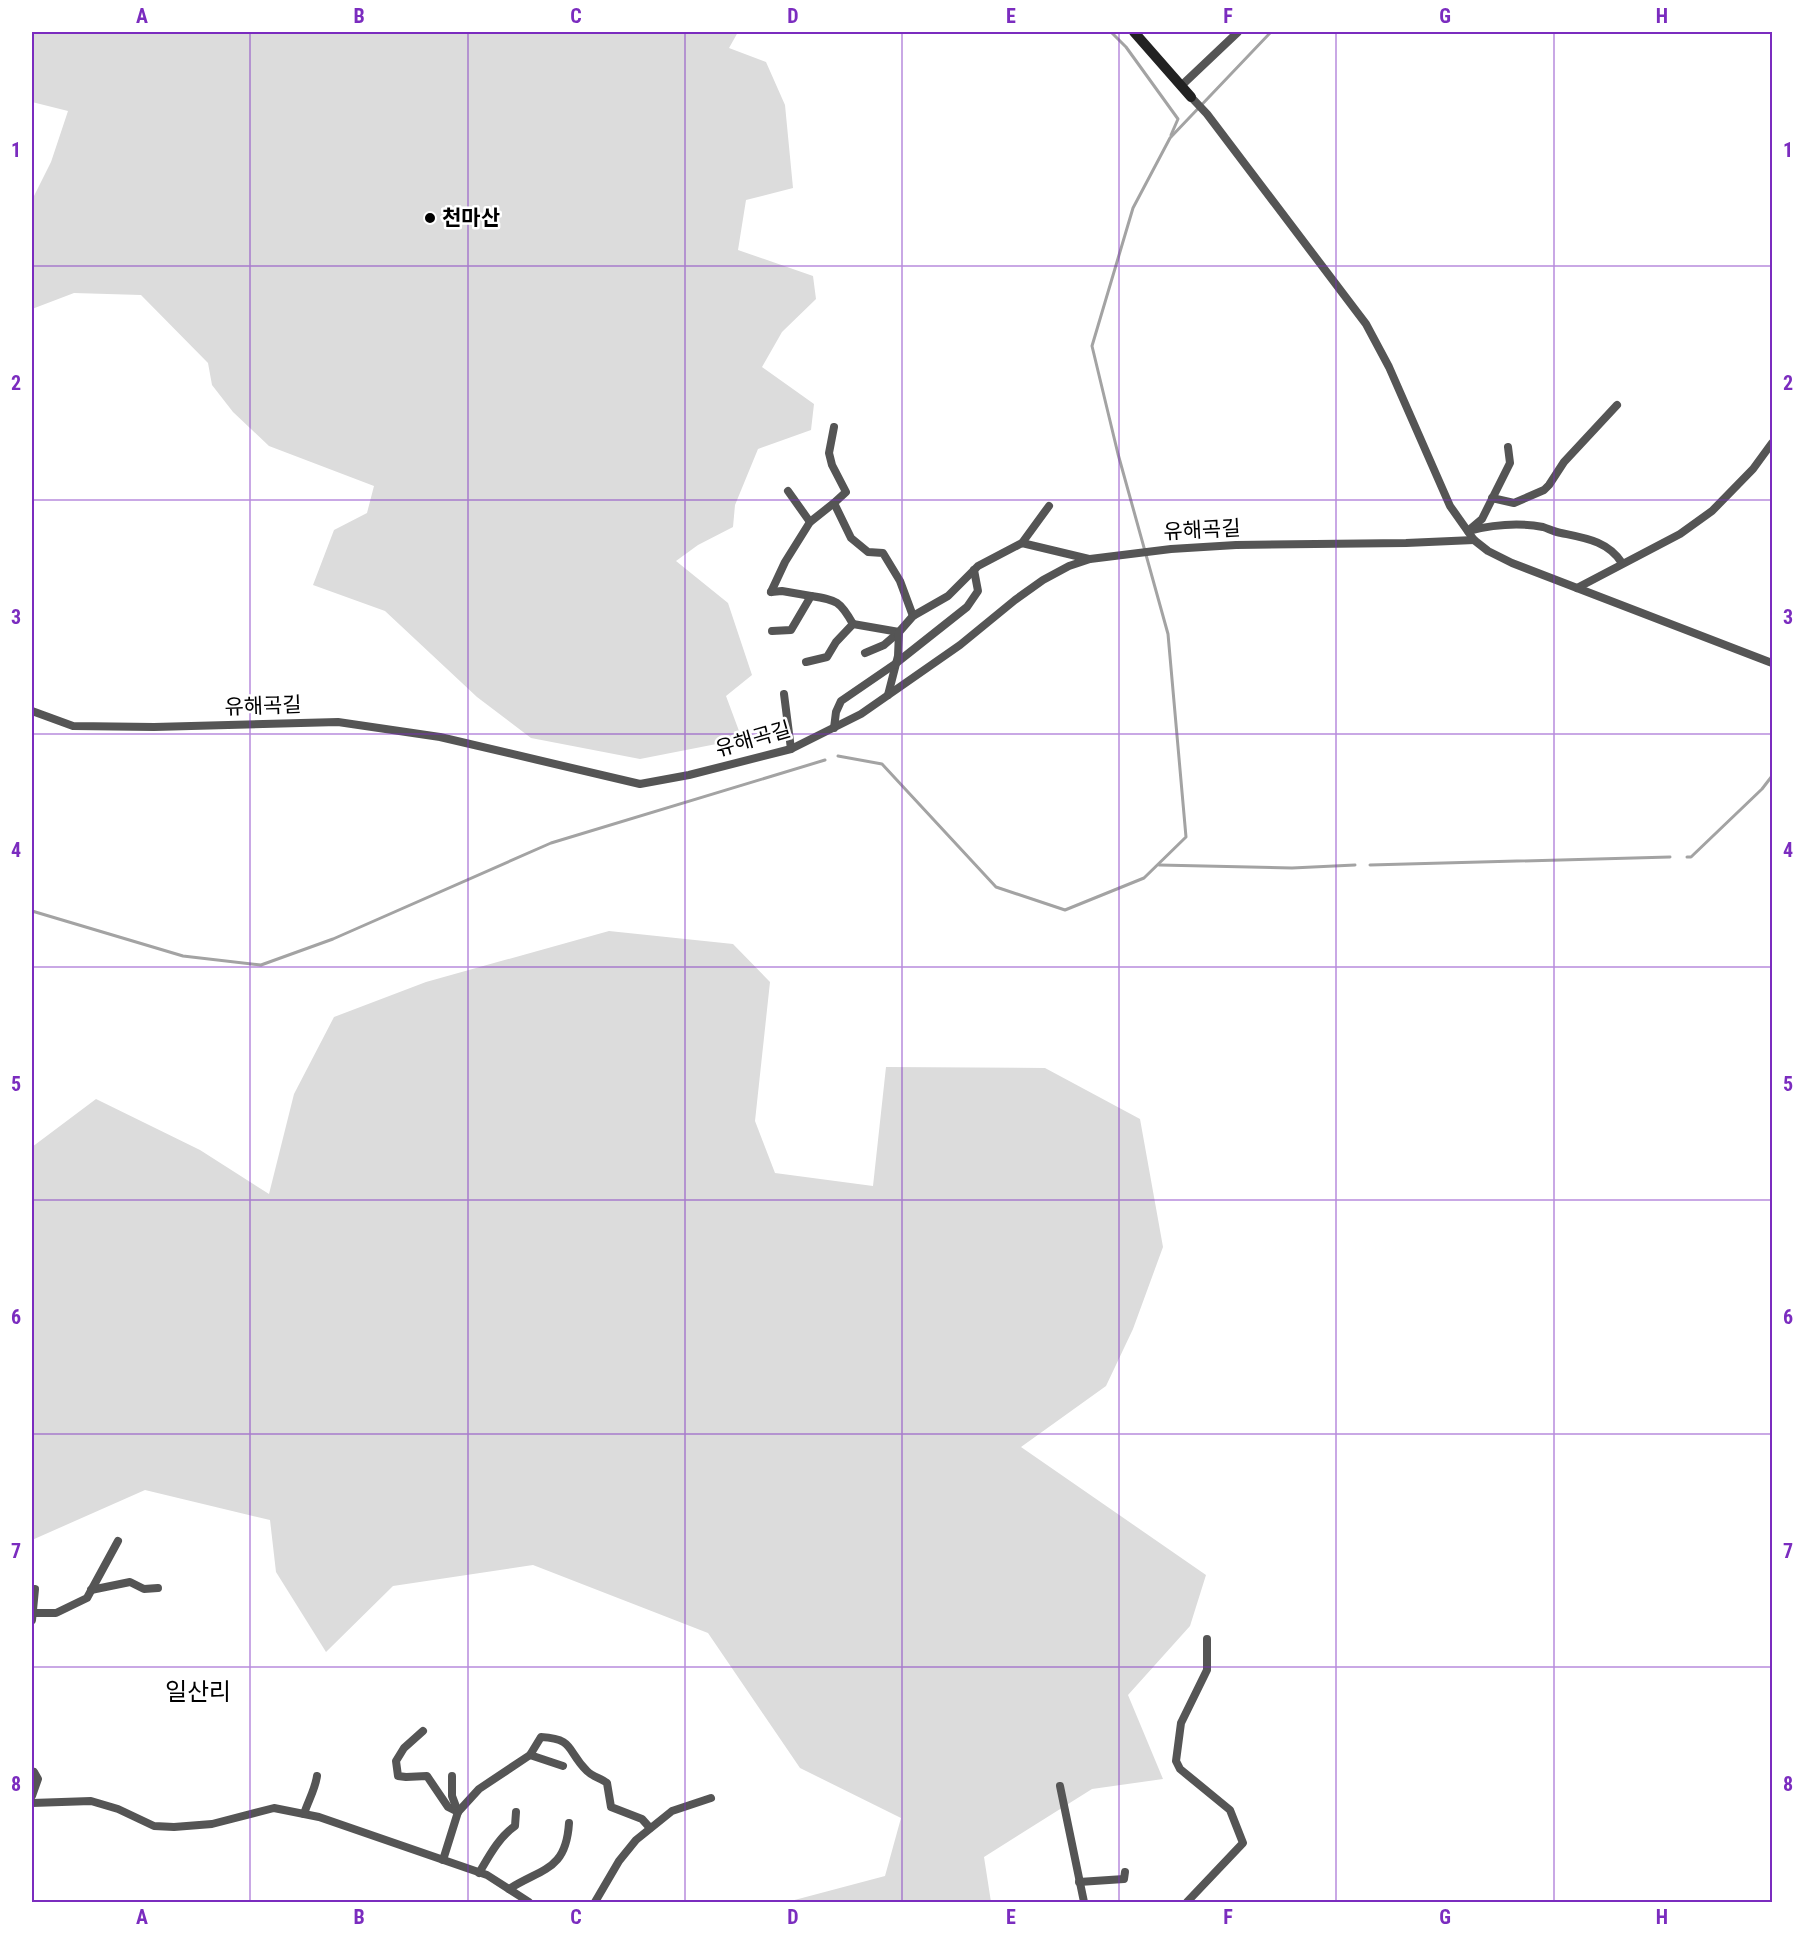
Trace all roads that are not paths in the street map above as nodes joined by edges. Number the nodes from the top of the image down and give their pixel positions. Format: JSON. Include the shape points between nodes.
{"nodes":[{"id":1,"x":1134,"y":32,"type":"edge"},
{"id":2,"x":1238,"y":32,"type":"edge"},
{"id":3,"x":1181,"y":86,"type":"junction"},
{"id":4,"x":1191,"y":97,"type":"joint"},
{"id":5,"x":1617,"y":405,"type":"dead end"},
{"id":6,"x":834,"y":427,"type":"dead end"},
{"id":7,"x":1773,"y":443,"type":"edge"},
{"id":8,"x":1508,"y":447,"type":"dead end"},
{"id":9,"x":788,"y":491,"type":"dead end"},
{"id":10,"x":1492,"y":498,"type":"junction"},
{"id":11,"x":834,"y":503,"type":"junction"},
{"id":12,"x":1049,"y":506,"type":"dead end"},
{"id":13,"x":810,"y":522,"type":"junction"},
{"id":14,"x":1468,"y":531,"type":"junction"},
{"id":15,"x":1474,"y":540,"type":"junction"},
{"id":16,"x":1022,"y":543,"type":"junction"},
{"id":17,"x":1090,"y":559,"type":"junction"},
{"id":18,"x":1622,"y":563,"type":"junction"},
{"id":19,"x":974,"y":570,"type":"junction"},
{"id":20,"x":1577,"y":588,"type":"junction"},
{"id":21,"x":811,"y":596,"type":"junction"},
{"id":22,"x":913,"y":616,"type":"junction"},
{"id":23,"x":853,"y":624,"type":"junction"},
{"id":24,"x":772,"y":631,"type":"dead end"},
{"id":25,"x":899,"y":632,"type":"junction"},
{"id":26,"x":866,"y":653,"type":"dead end"},
{"id":27,"x":806,"y":662,"type":"dead end"},
{"id":28,"x":1773,"y":663,"type":"edge"},
{"id":29,"x":896,"y":664,"type":"junction"},
{"id":30,"x":784,"y":694,"type":"dead end"},
{"id":31,"x":888,"y":695,"type":"junction"},
{"id":32,"x":32,"y":711,"type":"edge"},
{"id":33,"x":834,"y":728,"type":"junction"},
{"id":34,"x":791,"y":749,"type":"junction"},
{"id":35,"x":118,"y":1541,"type":"dead end"},
{"id":36,"x":158,"y":1588,"type":"dead end"},
{"id":37,"x":36,"y":1589,"type":"dead end"},
{"id":38,"x":91,"y":1590,"type":"junction"},
{"id":39,"x":32,"y":1617,"type":"edge"},
{"id":40,"x":1208,"y":1639,"type":"dead end"},
{"id":41,"x":423,"y":1731,"type":"dead end"},
{"id":42,"x":530,"y":1755,"type":"junction"},
{"id":43,"x":563,"y":1766,"type":"dead end"},
{"id":44,"x":34,"y":1772,"type":"dead end"},
{"id":45,"x":317,"y":1776,"type":"dead end"},
{"id":46,"x":452,"y":1776,"type":"dead end"},
{"id":47,"x":1060,"y":1785,"type":"dead end"},
{"id":48,"x":32,"y":1796,"type":"edge"},
{"id":49,"x":711,"y":1798,"type":"dead end"},
{"id":50,"x":32,"y":1803,"type":"edge"},
{"id":51,"x":458,"y":1812,"type":"junction"},
{"id":52,"x":516,"y":1812,"type":"dead end"},
{"id":53,"x":304,"y":1814,"type":"junction"},
{"id":54,"x":569,"y":1823,"type":"dead end"},
{"id":55,"x":650,"y":1828,"type":"junction"},
{"id":56,"x":443,"y":1860,"type":"junction"},
{"id":57,"x":1125,"y":1872,"type":"dead end"},
{"id":58,"x":479,"y":1873,"type":"junction"},
{"id":59,"x":1079,"y":1882,"type":"junction"},
{"id":60,"x":509,"y":1889,"type":"junction"},
{"id":61,"x":528,"y":1902,"type":"edge"},
{"id":62,"x":596,"y":1902,"type":"edge"},
{"id":63,"x":1084,"y":1902,"type":"edge"},
{"id":64,"x":1187,"y":1902,"type":"edge"}],
"edges":[{"from":1,"to":3,"type":"street"},
{"from":2,"to":3,"type":"street"},
{"from":3,"to":4,"type":"street"},
{"from":4,"to":14,"type":"street","via":[[1366,324],[1450,506]]},
{"from":5,"to":10,"type":"street","via":[[1564,462],[1544,490],[1514,503]]},
{"from":6,"to":11,"type":"street","via":[[829,453],[846,492]]},
{"from":7,"to":18,"type":"street","via":[[1712,511],[1680,534]]},
{"from":8,"to":10,"type":"street","via":[[1509,462]]},
{"from":9,"to":13,"type":"street"},
{"from":10,"to":14,"type":"street","via":[[1482,519]]},
{"from":11,"to":13,"type":"street"},
{"from":11,"to":22,"type":"street","via":[[851,538],[868,552],[883,553],[900,581]]},
{"from":12,"to":16,"type":"street"},
{"from":13,"to":21,"type":"street","via":[[771,592]]},
{"from":14,"to":15,"type":"street"},
{"from":14,"to":18,"type":"street","via":[[1514,524],[1544,528],[1594,540]]},
{"from":15,"to":17,"type":"street","name":"유해곡길","via":[[1236,545]]},
{"from":15,"to":20,"type":"street","via":[[1512,563]]},
{"from":16,"to":17,"type":"street"},
{"from":16,"to":19,"type":"street"},
{"from":17,"to":31,"type":"street","name":"유해곡길","via":[[1043,580]]},
{"from":18,"to":20,"type":"street"},
{"from":19,"to":22,"type":"street","via":[[948,596]]},
{"from":19,"to":29,"type":"street","via":[[978,591],[967,607]]},
{"from":20,"to":28,"type":"street"},
{"from":21,"to":23,"type":"street","via":[[834,599],[844,607]]},
{"from":21,"to":24,"type":"street","via":[[791,630]]},
{"from":22,"to":25,"type":"street"},
{"from":23,"to":25,"type":"street"},
{"from":23,"to":27,"type":"street","via":[[827,657]]},
{"from":25,"to":26,"type":"street"},
{"from":25,"to":29,"type":"street"},
{"from":29,"to":31,"type":"street"},
{"from":29,"to":33,"type":"street","via":[[841,701]]},
{"from":30,"to":34,"type":"street"},
{"from":31,"to":33,"type":"street","name":"유해곡길"},
{"from":32,"to":34,"type":"street","name":"유해곡길","via":[[73,726],[338,722],[440,737],[640,784]]},
{"from":33,"to":34,"type":"street","name":"유해곡길"},
{"from":35,"to":38,"type":"street"},
{"from":36,"to":38,"type":"street","via":[[130,1582]]},
{"from":37,"to":39,"type":"street"},
{"from":38,"to":39,"type":"street","via":[[87,1598],[56,1614]]},
{"from":40,"to":64,"type":"street","via":[[1207,1670],[1183,1715],[1176,1761],[1180,1769],[1230,1810],[1243,1843]]},
{"from":41,"to":51,"type":"street","via":[[396,1761],[398,1776],[427,1776],[448,1807]]},
{"from":42,"to":43,"type":"street"},
{"from":42,"to":51,"type":"street","via":[[479,1789]]},
{"from":42,"to":55,"type":"street","via":[[541,1737],[566,1742],[590,1774],[607,1783],[611,1807],[642,1819]]},
{"from":44,"to":48,"type":"street","via":[[38,1779]]},
{"from":45,"to":53,"type":"street"},
{"from":46,"to":51,"type":"street","via":[[452,1796]]},
{"from":47,"to":59,"type":"street"},
{"from":49,"to":55,"type":"street","via":[[672,1811]]},
{"from":50,"to":53,"type":"street","via":[[91,1801],[154,1826],[174,1827],[212,1824],[274,1808]]},
{"from":51,"to":56,"type":"street"},
{"from":52,"to":58,"type":"street","via":[[515,1826],[507,1831]]},
{"from":53,"to":56,"type":"street"},
{"from":54,"to":60,"type":"street","via":[[568,1837],[554,1865]]},
{"from":55,"to":62,"type":"street","via":[[619,1862]]},
{"from":56,"to":58,"type":"street"},
{"from":57,"to":59,"type":"street","via":[[1124,1879]]},
{"from":58,"to":60,"type":"street"},
{"from":59,"to":63,"type":"street"},
{"from":60,"to":61,"type":"street"}]}
